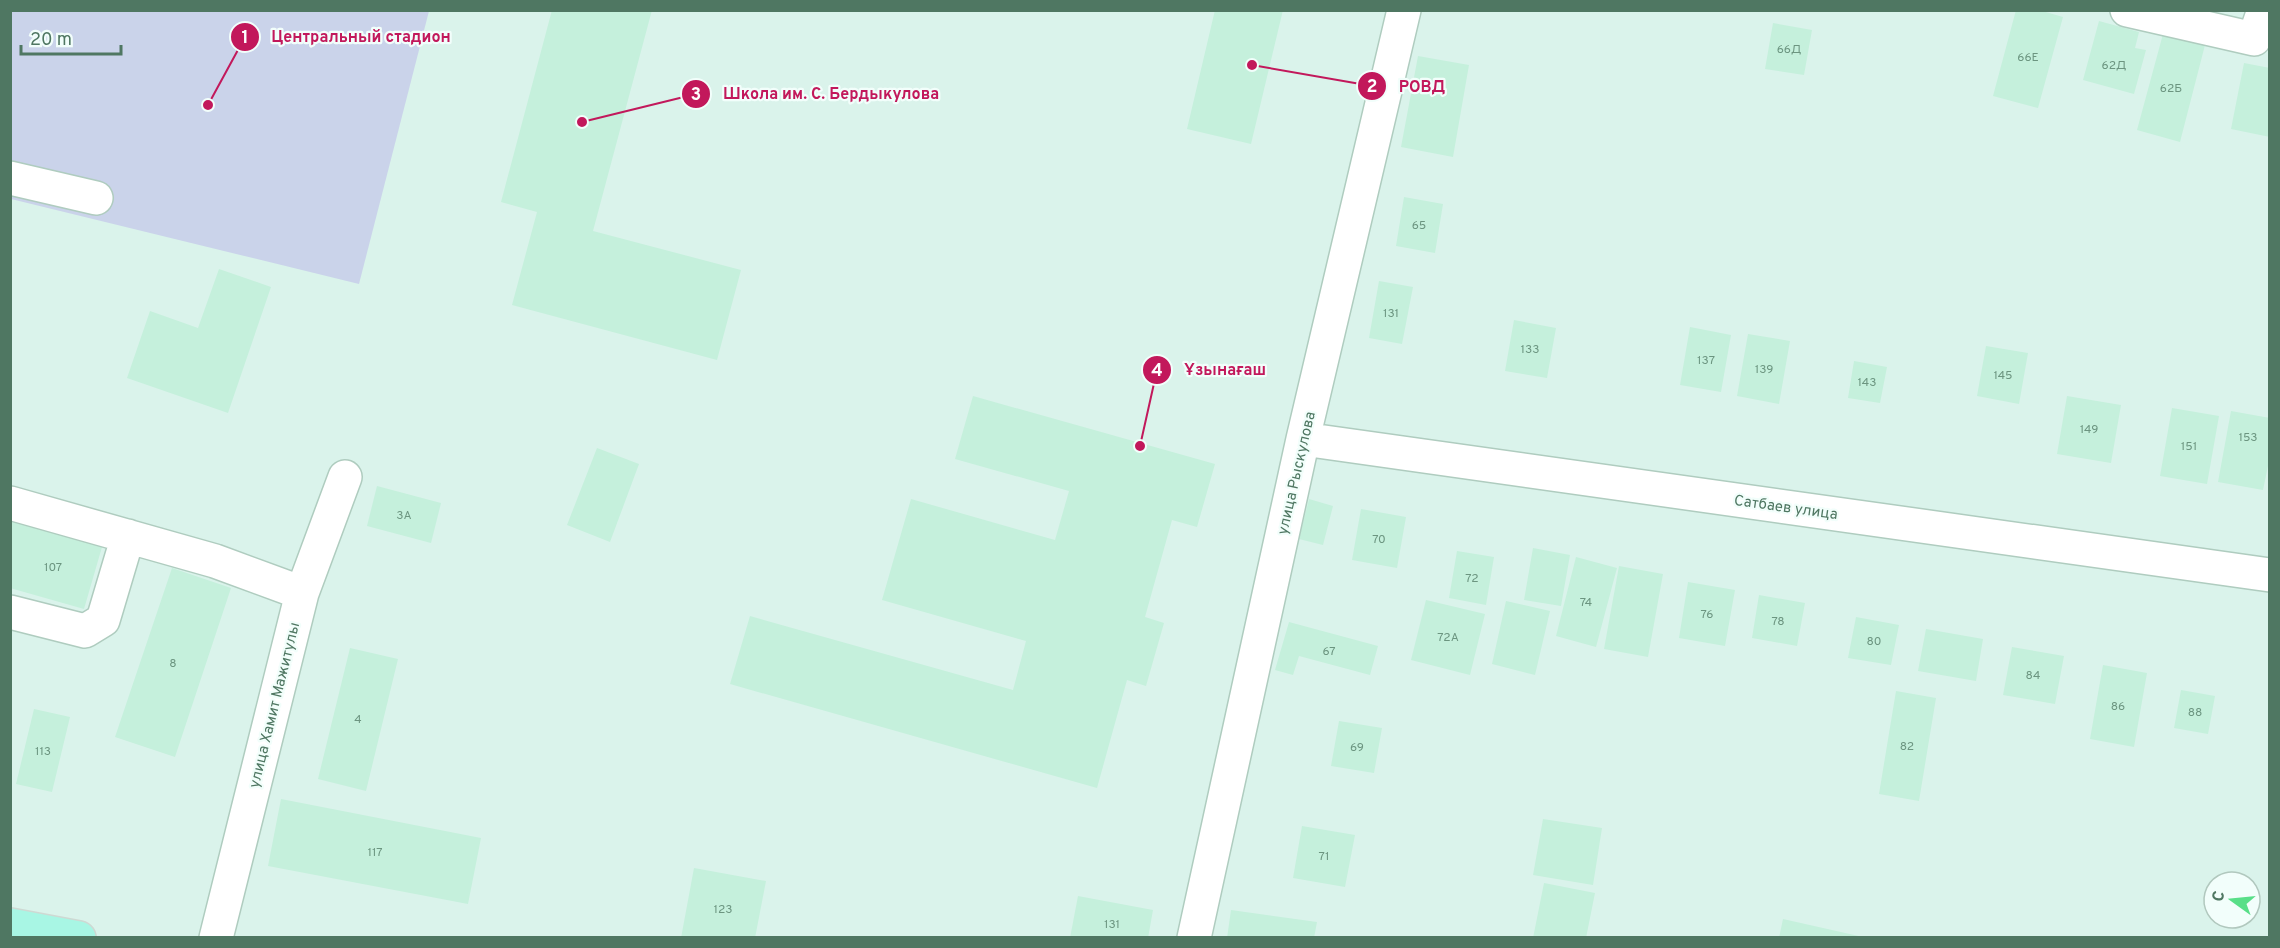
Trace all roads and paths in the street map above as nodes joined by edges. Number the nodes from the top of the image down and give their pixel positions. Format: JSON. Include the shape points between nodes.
{"nodes":[{"id":1,"x":1404,"y":10,"type":"edge"},
{"id":2,"x":2127,"y":10,"type":"edge"},
{"id":3,"x":2264,"y":10,"type":"edge"},
{"id":4,"x":10,"y":178,"type":"edge"},
{"id":5,"x":96,"y":198,"type":"dead end"},
{"id":6,"x":1303,"y":439,"type":"junction"},
{"id":7,"x":345,"y":477,"type":"dead end"},
{"id":8,"x":10,"y":503,"type":"edge"},
{"id":9,"x":128,"y":536,"type":"junction"},
{"id":10,"x":2270,"y":575,"type":"edge"},
{"id":11,"x":302,"y":593,"type":"junction"},
{"id":12,"x":10,"y":612,"type":"edge"},
{"id":13,"x":10,"y":925,"type":"edge"},
{"id":14,"x":79,"y":938,"type":"edge"},
{"id":15,"x":216,"y":938,"type":"edge"},
{"id":16,"x":1194,"y":938,"type":"edge"}],
"edges":[{"from":1,"to":6,"type":"street","name":"улица Рыскулова"},
{"from":2,"to":3,"type":"street","via":[[2254,39]]},
{"from":4,"to":5,"type":"street"},
{"from":6,"to":10,"type":"street","name":"Сатбаев улица"},
{"from":6,"to":16,"type":"street","name":"улица Рыскулова"},
{"from":7,"to":11,"type":"street","name":"улица Хамит Мажитулы"},
{"from":8,"to":9,"type":"street"},
{"from":9,"to":11,"type":"street","via":[[215,561]]},
{"from":9,"to":12,"type":"street","via":[[103,621],[85,631]]},
{"from":11,"to":15,"type":"street","name":"улица Хамит Мажитулы"},
{"from":13,"to":14,"type":"main road"}]}
